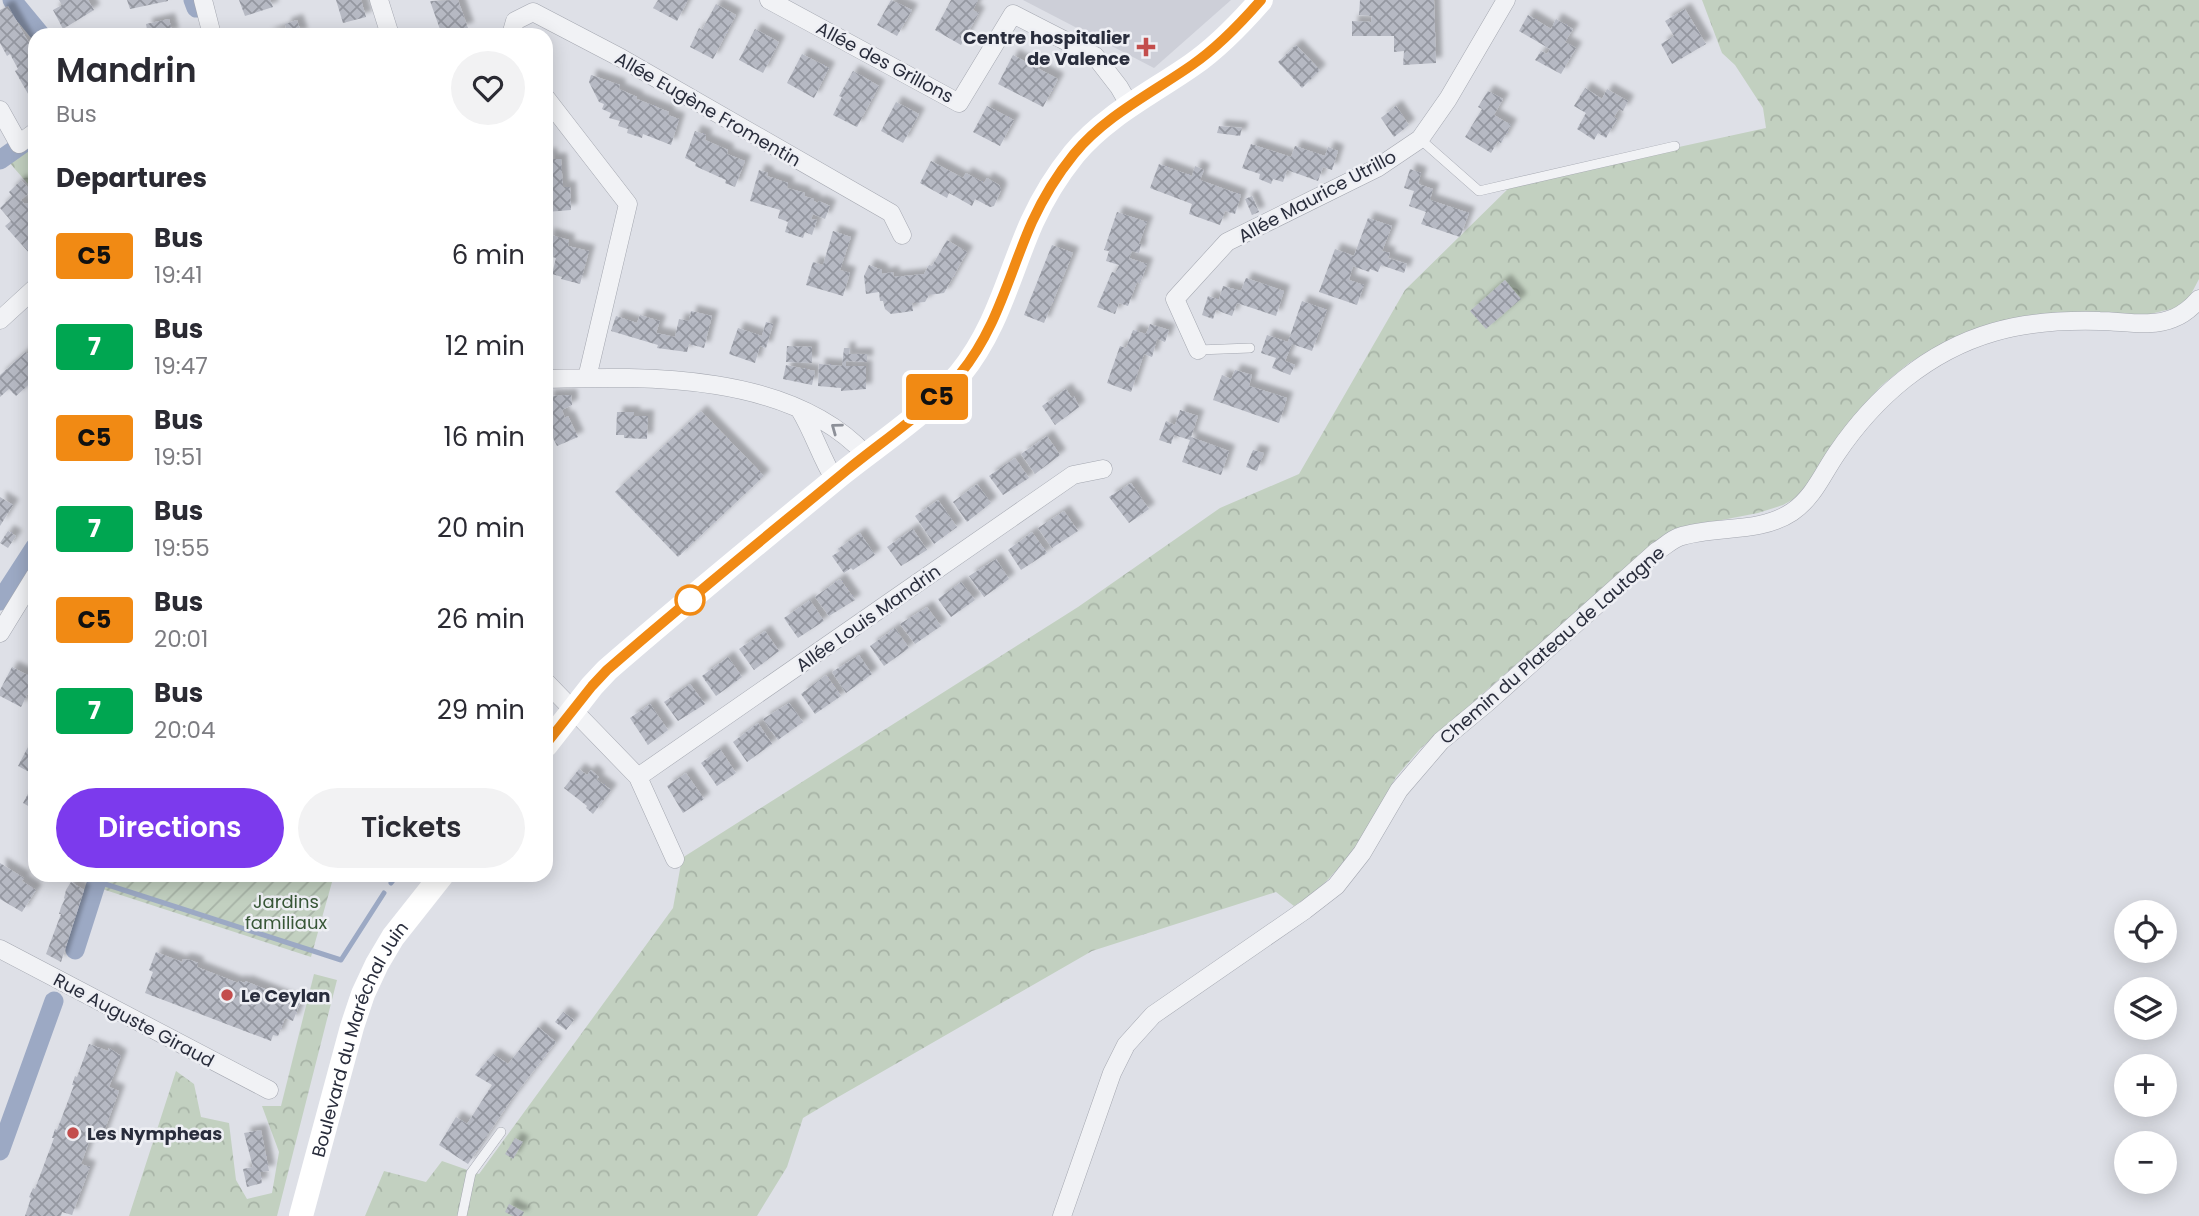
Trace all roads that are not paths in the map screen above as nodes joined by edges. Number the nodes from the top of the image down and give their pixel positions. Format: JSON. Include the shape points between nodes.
{"nodes":[{"id":1,"x":202,"y":0,"type":"edge"},
{"id":2,"x":379,"y":0,"type":"edge"},
{"id":3,"x":769,"y":0,"type":"edge"},
{"id":4,"x":1261,"y":0,"type":"edge"},
{"id":5,"x":1506,"y":0,"type":"edge"},
{"id":6,"x":210,"y":28,"type":"edge"},
{"id":7,"x":388,"y":28,"type":"edge"},
{"id":8,"x":513,"y":28,"type":"edge"},
{"id":9,"x":1130,"y":106,"type":"junction"},
{"id":10,"x":553,"y":107,"type":"edge"},
{"id":11,"x":0,"y":110,"type":"edge"},
{"id":12,"x":28,"y":137,"type":"edge"},
{"id":13,"x":1420,"y":139,"type":"junction"},
{"id":14,"x":1675,"y":146,"type":"dead end"},
{"id":15,"x":902,"y":235,"type":"dead end"},
{"id":16,"x":28,"y":294,"type":"edge"},
{"id":17,"x":2199,"y":299,"type":"edge"},
{"id":18,"x":0,"y":320,"type":"edge"},
{"id":19,"x":1250,"y":348,"type":"dead end"},
{"id":20,"x":1198,"y":350,"type":"joint"},
{"id":21,"x":587,"y":378,"type":"junction"},
{"id":22,"x":553,"y":379,"type":"edge"},
{"id":23,"x":800,"y":410,"type":"junction"},
{"id":24,"x":866,"y":455,"type":"junction"},
{"id":25,"x":1103,"y":469,"type":"dead end"},
{"id":26,"x":835,"y":480,"type":"junction"},
{"id":27,"x":28,"y":587,"type":"edge"},
{"id":28,"x":0,"y":633,"type":"edge"},
{"id":29,"x":553,"y":689,"type":"edge"},
{"id":30,"x":574,"y":709,"type":"junction"},
{"id":31,"x":553,"y":736,"type":"edge"},
{"id":32,"x":638,"y":777,"type":"junction"},
{"id":33,"x":676,"y":859,"type":"dead end"},
{"id":34,"x":436,"y":882,"type":"edge"},
{"id":35,"x":0,"y":948,"type":"edge"},
{"id":36,"x":269,"y":1090,"type":"dead end"},
{"id":37,"x":501,"y":1132,"type":"dead end"},
{"id":38,"x":301,"y":1216,"type":"edge"},
{"id":39,"x":462,"y":1216,"type":"edge"},
{"id":40,"x":1062,"y":1216,"type":"edge"}],
"edges":[{"from":1,"to":6,"type":"street"},
{"from":2,"to":7,"type":"street"},
{"from":3,"to":9,"type":"street","name":"Allée des Grillons","via":[[959,103],[1013,14],[1095,56]]},
{"from":4,"to":9,"type":"main road","via":[[1194,63]]},
{"from":5,"to":13,"type":"street","name":"Allée Maurice Utrillo"},
{"from":8,"to":15,"type":"street","name":"Allée Eugène Fromentin","via":[[515,21],[533,12],[621,58],[891,213]]},
{"from":9,"to":24,"type":"main road","via":[[1075,153],[1050,188],[998,312],[960,373],[935,400]]},
{"from":10,"to":21,"type":"street","via":[[628,204]]},
{"from":11,"to":12,"type":"street","via":[[19,144]]},
{"from":13,"to":14,"type":"lane","via":[[1479,191]]},
{"from":13,"to":20,"type":"street","name":"Allée Maurice Utrillo","via":[[1377,168],[1227,242],[1175,299]]},
{"from":16,"to":18,"type":"street"},
{"from":17,"to":40,"type":"street","name":"Chemin du Plateau de Lautagne","via":[[2173,319],[2154,323],[2029,324],[1960,345],[1927,361],[1874,406],[1837,452],[1816,489],[1795,510],[1772,523],[1677,538],[1657,551],[1441,741],[1399,790],[1362,853],[1336,886],[1153,1015],[1137,1031],[1112,1073]]},
{"from":19,"to":20,"type":"lane","name":"Allée Maurice Utrillo"},
{"from":21,"to":22,"type":"street"},
{"from":21,"to":23,"type":"street","via":[[704,382]]},
{"from":24,"to":23,"type":"street","one_way":true,"via":[[822,418]]},
{"from":23,"to":26,"type":"street"},
{"from":24,"to":26,"type":"main road"},
{"from":25,"to":32,"type":"street","name":"Allée Louis Mandrin","via":[[1073,475]]},
{"from":26,"to":30,"type":"main road","via":[[607,670]]},
{"from":27,"to":28,"type":"street"},
{"from":29,"to":30,"type":"street"},
{"from":30,"to":31,"type":"main road"},
{"from":30,"to":32,"type":"street"},
{"from":32,"to":33,"type":"street"},
{"from":34,"to":38,"type":"main road","name":"Boulevard du Maréchal Juin","via":[[393,937],[363,994]]},
{"from":35,"to":36,"type":"street","name":"Rue Auguste Giraud"},
{"from":37,"to":39,"type":"lane","via":[[471,1173]]}]}
